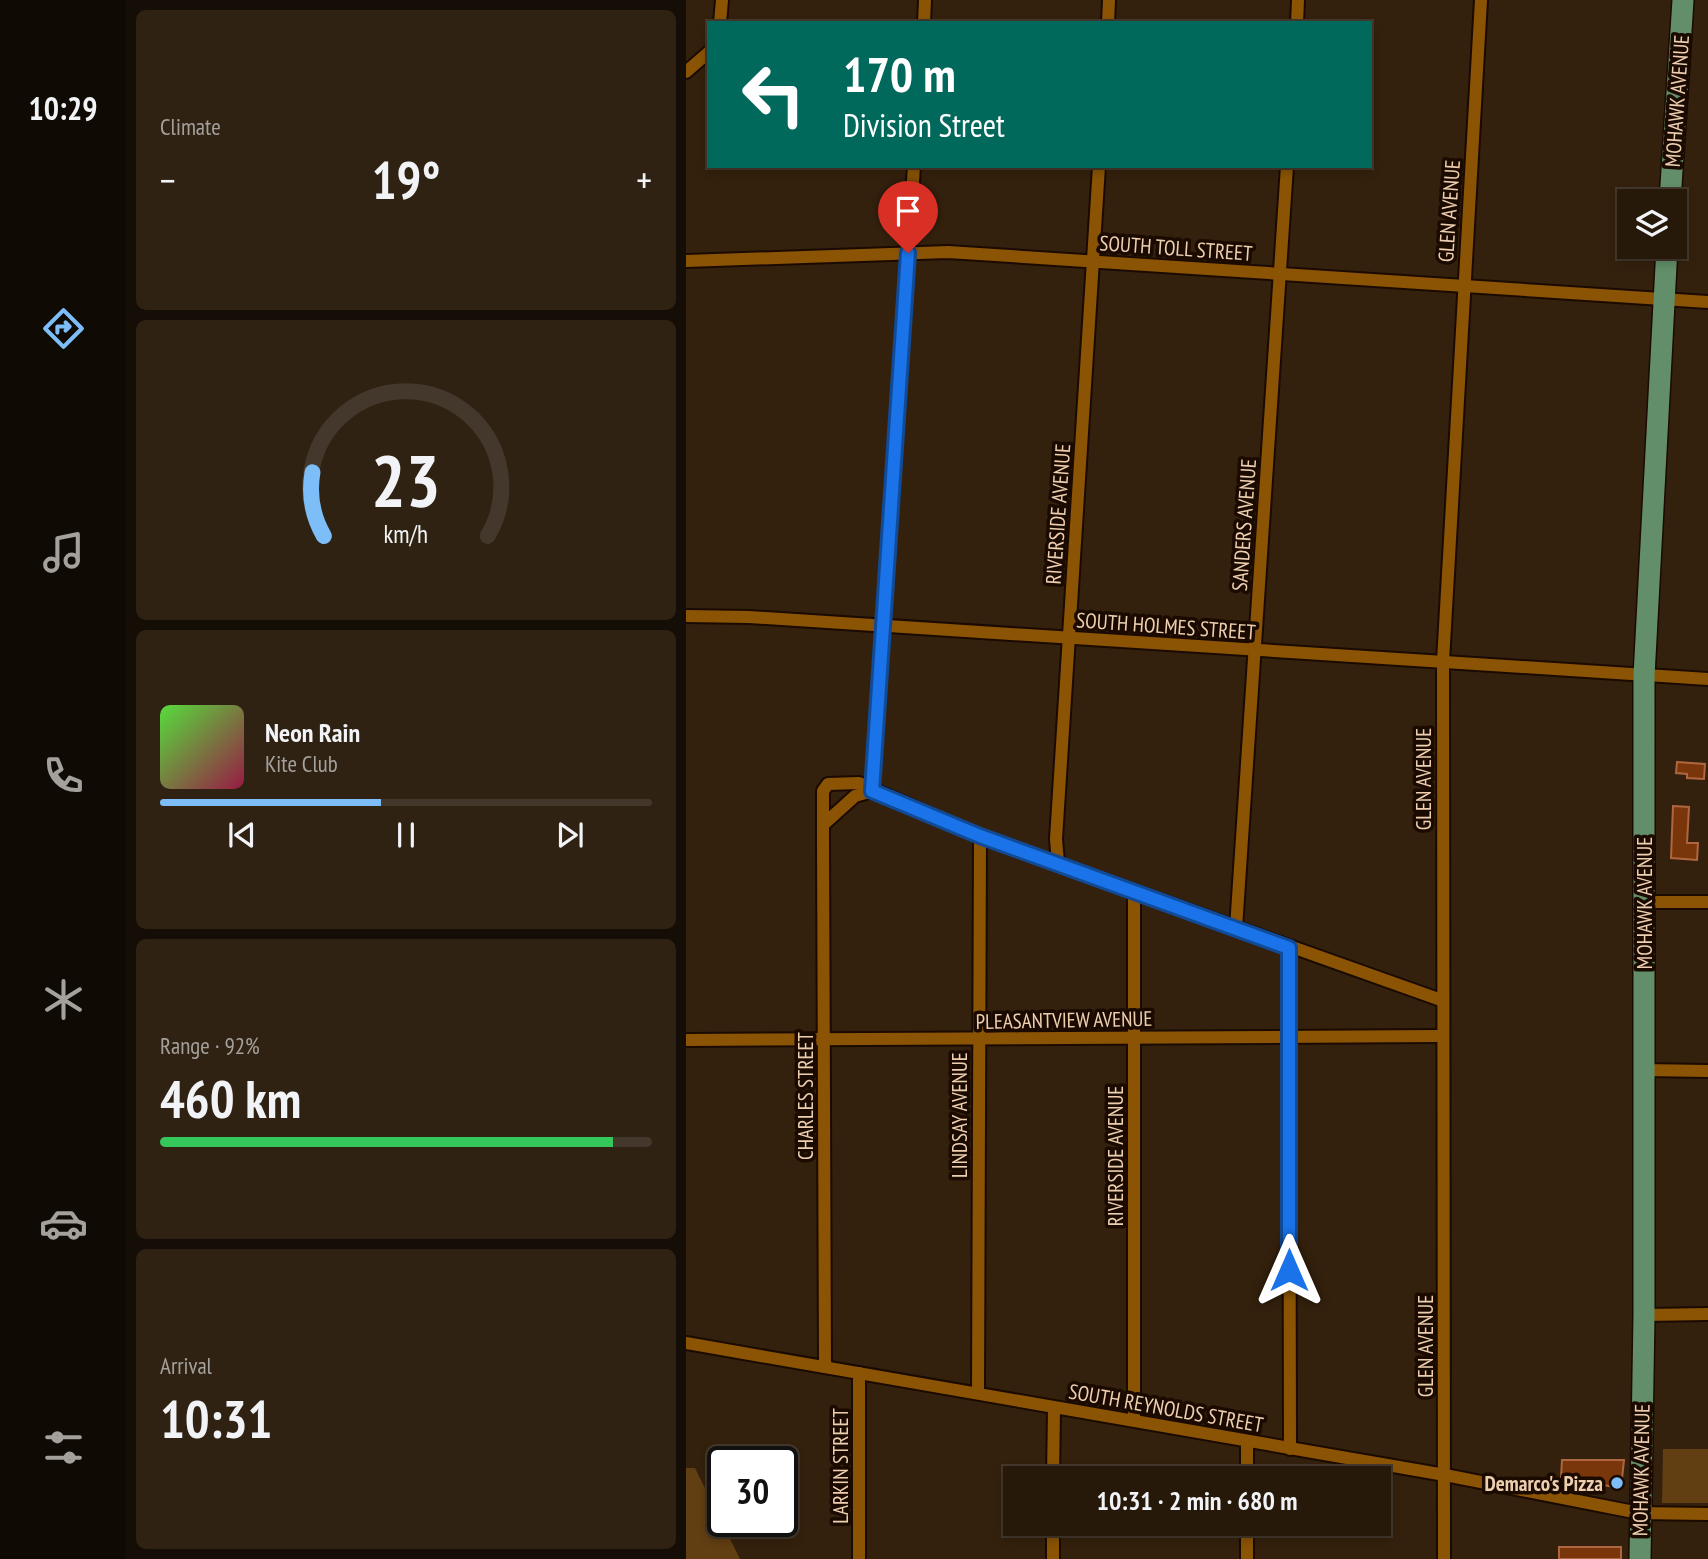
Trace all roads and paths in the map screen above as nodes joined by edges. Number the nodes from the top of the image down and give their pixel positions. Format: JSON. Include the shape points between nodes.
{"nodes":[{"id":1,"x":722,"y":0,"type":"edge"},
{"id":2,"x":925,"y":0,"type":"edge"},
{"id":3,"x":1110,"y":0,"type":"edge"},
{"id":4,"x":1298,"y":0,"type":"edge"},
{"id":5,"x":1481,"y":0,"type":"edge"},
{"id":6,"x":1684,"y":0,"type":"edge"},
{"id":7,"x":720,"y":21,"type":"edge"},
{"id":8,"x":924,"y":21,"type":"edge"},
{"id":9,"x":1108,"y":21,"type":"edge"},
{"id":10,"x":1297,"y":21,"type":"edge"},
{"id":11,"x":707,"y":53,"type":"edge"},
{"id":12,"x":686,"y":72,"type":"edge"},
{"id":13,"x":914,"y":168,"type":"edge"},
{"id":14,"x":1099,"y":168,"type":"edge"},
{"id":15,"x":1287,"y":168,"type":"edge"},
{"id":16,"x":1671,"y":189,"type":"edge"},
{"id":17,"x":908,"y":253,"type":"junction"},
{"id":18,"x":1666,"y":259,"type":"edge"},
{"id":19,"x":686,"y":261,"type":"edge"},
{"id":20,"x":1093,"y":261,"type":"junction"},
{"id":21,"x":1279,"y":275,"type":"junction"},
{"id":22,"x":1464,"y":285,"type":"junction"},
{"id":23,"x":1663,"y":299,"type":"junction"},
{"id":24,"x":1708,"y":302,"type":"edge"},
{"id":25,"x":686,"y":616,"type":"edge"},
{"id":26,"x":883,"y":626,"type":"junction"},
{"id":27,"x":1070,"y":639,"type":"junction"},
{"id":28,"x":1255,"y":651,"type":"junction"},
{"id":29,"x":1443,"y":662,"type":"junction"},
{"id":30,"x":1644,"y":676,"type":"junction"},
{"id":31,"x":1708,"y":680,"type":"edge"},
{"id":32,"x":872,"y":791,"type":"junction"},
{"id":33,"x":824,"y":824,"type":"junction"},
{"id":34,"x":980,"y":836,"type":"junction"},
{"id":35,"x":1058,"y":863,"type":"junction"},
{"id":36,"x":1134,"y":892,"type":"junction"},
{"id":37,"x":1645,"y":902,"type":"junction"},
{"id":38,"x":1708,"y":902,"type":"edge"},
{"id":39,"x":1236,"y":928,"type":"junction"},
{"id":40,"x":1289,"y":948,"type":"junction"},
{"id":41,"x":1441,"y":1000,"type":"junction"},
{"id":42,"x":1441,"y":1036,"type":"junction"},
{"id":43,"x":1134,"y":1038,"type":"junction"},
{"id":44,"x":1288,"y":1039,"type":"junction"},
{"id":45,"x":686,"y":1040,"type":"edge"},
{"id":46,"x":824,"y":1040,"type":"junction"},
{"id":47,"x":978,"y":1040,"type":"junction"},
{"id":48,"x":1642,"y":1070,"type":"junction"},
{"id":49,"x":1708,"y":1071,"type":"edge"},
{"id":50,"x":1708,"y":1314,"type":"edge"},
{"id":51,"x":1644,"y":1315,"type":"junction"},
{"id":52,"x":686,"y":1343,"type":"edge"},
{"id":53,"x":825,"y":1367,"type":"junction"},
{"id":54,"x":859,"y":1373,"type":"junction"},
{"id":55,"x":978,"y":1393,"type":"junction"},
{"id":56,"x":1054,"y":1408,"type":"junction"},
{"id":57,"x":1134,"y":1420,"type":"junction"},
{"id":58,"x":1247,"y":1442,"type":"junction"},
{"id":59,"x":1290,"y":1449,"type":"junction"},
{"id":60,"x":1053,"y":1466,"type":"edge"},
{"id":61,"x":1247,"y":1466,"type":"edge"},
{"id":62,"x":1445,"y":1475,"type":"junction"},
{"id":63,"x":1639,"y":1513,"type":"junction"},
{"id":64,"x":1708,"y":1514,"type":"edge"},
{"id":65,"x":1053,"y":1536,"type":"edge"},
{"id":66,"x":1247,"y":1536,"type":"edge"},
{"id":67,"x":859,"y":1559,"type":"edge"},
{"id":68,"x":1053,"y":1559,"type":"edge"},
{"id":69,"x":1247,"y":1559,"type":"edge"},
{"id":70,"x":1444,"y":1559,"type":"edge"},
{"id":71,"x":1640,"y":1559,"type":"edge"}],
"edges":[{"from":1,"to":7,"type":"street"},
{"from":2,"to":8,"type":"street"},
{"from":3,"to":9,"type":"street"},
{"from":4,"to":10,"type":"street"},
{"from":5,"to":22,"type":"street","name":"GLEN AVENUE"},
{"from":6,"to":16,"type":"main road","name":"MOHAWK AVENUE"},
{"from":11,"to":12,"type":"street"},
{"from":13,"to":17,"type":"street"},
{"from":14,"to":20,"type":"street","name":"RIVERSIDE AVENUE"},
{"from":15,"to":21,"type":"street","name":"SANDERS AVENUE"},
{"from":17,"to":19,"type":"street","name":"SOUTH TOLL STREET"},
{"from":17,"to":20,"type":"street","name":"SOUTH TOLL STREET"},
{"from":17,"to":26,"type":"street"},
{"from":18,"to":23,"type":"main road","name":"MOHAWK AVENUE"},
{"from":20,"to":21,"type":"street","name":"SOUTH TOLL STREET"},
{"from":20,"to":27,"type":"street","name":"RIVERSIDE AVENUE"},
{"from":21,"to":22,"type":"street","name":"SOUTH TOLL STREET"},
{"from":21,"to":28,"type":"street","name":"SANDERS AVENUE"},
{"from":22,"to":23,"type":"street","name":"SOUTH TOLL STREET"},
{"from":22,"to":29,"type":"street","name":"GLEN AVENUE"},
{"from":23,"to":24,"type":"street","name":"SOUTH TOLL STREET"},
{"from":23,"to":30,"type":"main road","name":"MOHAWK AVENUE"},
{"from":25,"to":26,"type":"street","name":"SOUTH HOLMES STREET"},
{"from":26,"to":27,"type":"street","name":"SOUTH HOLMES STREET"},
{"from":26,"to":32,"type":"street"},
{"from":27,"to":28,"type":"street","name":"SOUTH HOLMES STREET"},
{"from":27,"to":35,"type":"street","name":"RIVERSIDE AVENUE"},
{"from":28,"to":29,"type":"street","name":"SOUTH HOLMES STREET"},
{"from":28,"to":39,"type":"street","name":"SANDERS AVENUE"},
{"from":29,"to":30,"type":"street","name":"SOUTH HOLMES STREET"},
{"from":29,"to":41,"type":"street","name":"GLEN AVENUE"},
{"from":30,"to":31,"type":"street","name":"SOUTH HOLMES STREET"},
{"from":30,"to":37,"type":"main road","name":"MOHAWK AVENUE"},
{"from":32,"to":33,"type":"street","via":[[855,796]]},
{"from":32,"to":33,"type":"street","name":"CHARLES STREET","via":[[859,783],[828,784],[823,791]]},
{"from":32,"to":34,"type":"street"},
{"from":33,"to":46,"type":"street","name":"CHARLES STREET"},
{"from":34,"to":35,"type":"street"},
{"from":34,"to":47,"type":"street","name":"LINDSAY AVENUE"},
{"from":35,"to":36,"type":"street"},
{"from":36,"to":39,"type":"street"},
{"from":36,"to":43,"type":"street","name":"RIVERSIDE AVENUE"},
{"from":37,"to":38,"type":"street"},
{"from":37,"to":48,"type":"main road","name":"MOHAWK AVENUE"},
{"from":39,"to":40,"type":"street"},
{"from":40,"to":41,"type":"street"},
{"from":40,"to":44,"type":"street"},
{"from":41,"to":42,"type":"street","name":"GLEN AVENUE"},
{"from":42,"to":44,"type":"street","name":"PLEASANTVIEW AVENUE"},
{"from":42,"to":62,"type":"street","name":"GLEN AVENUE"},
{"from":43,"to":44,"type":"street","name":"PLEASANTVIEW AVENUE"},
{"from":43,"to":47,"type":"street","name":"PLEASANTVIEW AVENUE"},
{"from":43,"to":57,"type":"street","name":"RIVERSIDE AVENUE"},
{"from":44,"to":59,"type":"street"},
{"from":45,"to":46,"type":"street","name":"PLEASANTVIEW AVENUE"},
{"from":46,"to":47,"type":"street","name":"PLEASANTVIEW AVENUE"},
{"from":46,"to":53,"type":"street","name":"CHARLES STREET"},
{"from":47,"to":55,"type":"street","name":"LINDSAY AVENUE"},
{"from":48,"to":49,"type":"street"},
{"from":48,"to":51,"type":"main road","name":"MOHAWK AVENUE"},
{"from":50,"to":51,"type":"street"},
{"from":51,"to":63,"type":"main road","name":"MOHAWK AVENUE"},
{"from":52,"to":53,"type":"street","name":"SOUTH REYNOLDS STREET"},
{"from":53,"to":54,"type":"street","name":"SOUTH REYNOLDS STREET"},
{"from":54,"to":55,"type":"street","name":"SOUTH REYNOLDS STREET"},
{"from":54,"to":67,"type":"street","name":"LARKIN STREET"},
{"from":55,"to":56,"type":"street","name":"SOUTH REYNOLDS STREET"},
{"from":56,"to":57,"type":"street","name":"SOUTH REYNOLDS STREET"},
{"from":56,"to":60,"type":"street"},
{"from":57,"to":58,"type":"street","name":"SOUTH REYNOLDS STREET"},
{"from":58,"to":59,"type":"street","name":"SOUTH REYNOLDS STREET"},
{"from":58,"to":61,"type":"street"},
{"from":59,"to":62,"type":"street","name":"SOUTH REYNOLDS STREET"},
{"from":62,"to":63,"type":"street","name":"SOUTH REYNOLDS STREET"},
{"from":62,"to":70,"type":"street","name":"GLEN AVENUE"},
{"from":63,"to":64,"type":"street","name":"SOUTH REYNOLDS STREET"},
{"from":63,"to":71,"type":"main road","name":"MOHAWK AVENUE"},
{"from":65,"to":68,"type":"street"},
{"from":66,"to":69,"type":"street"}]}
